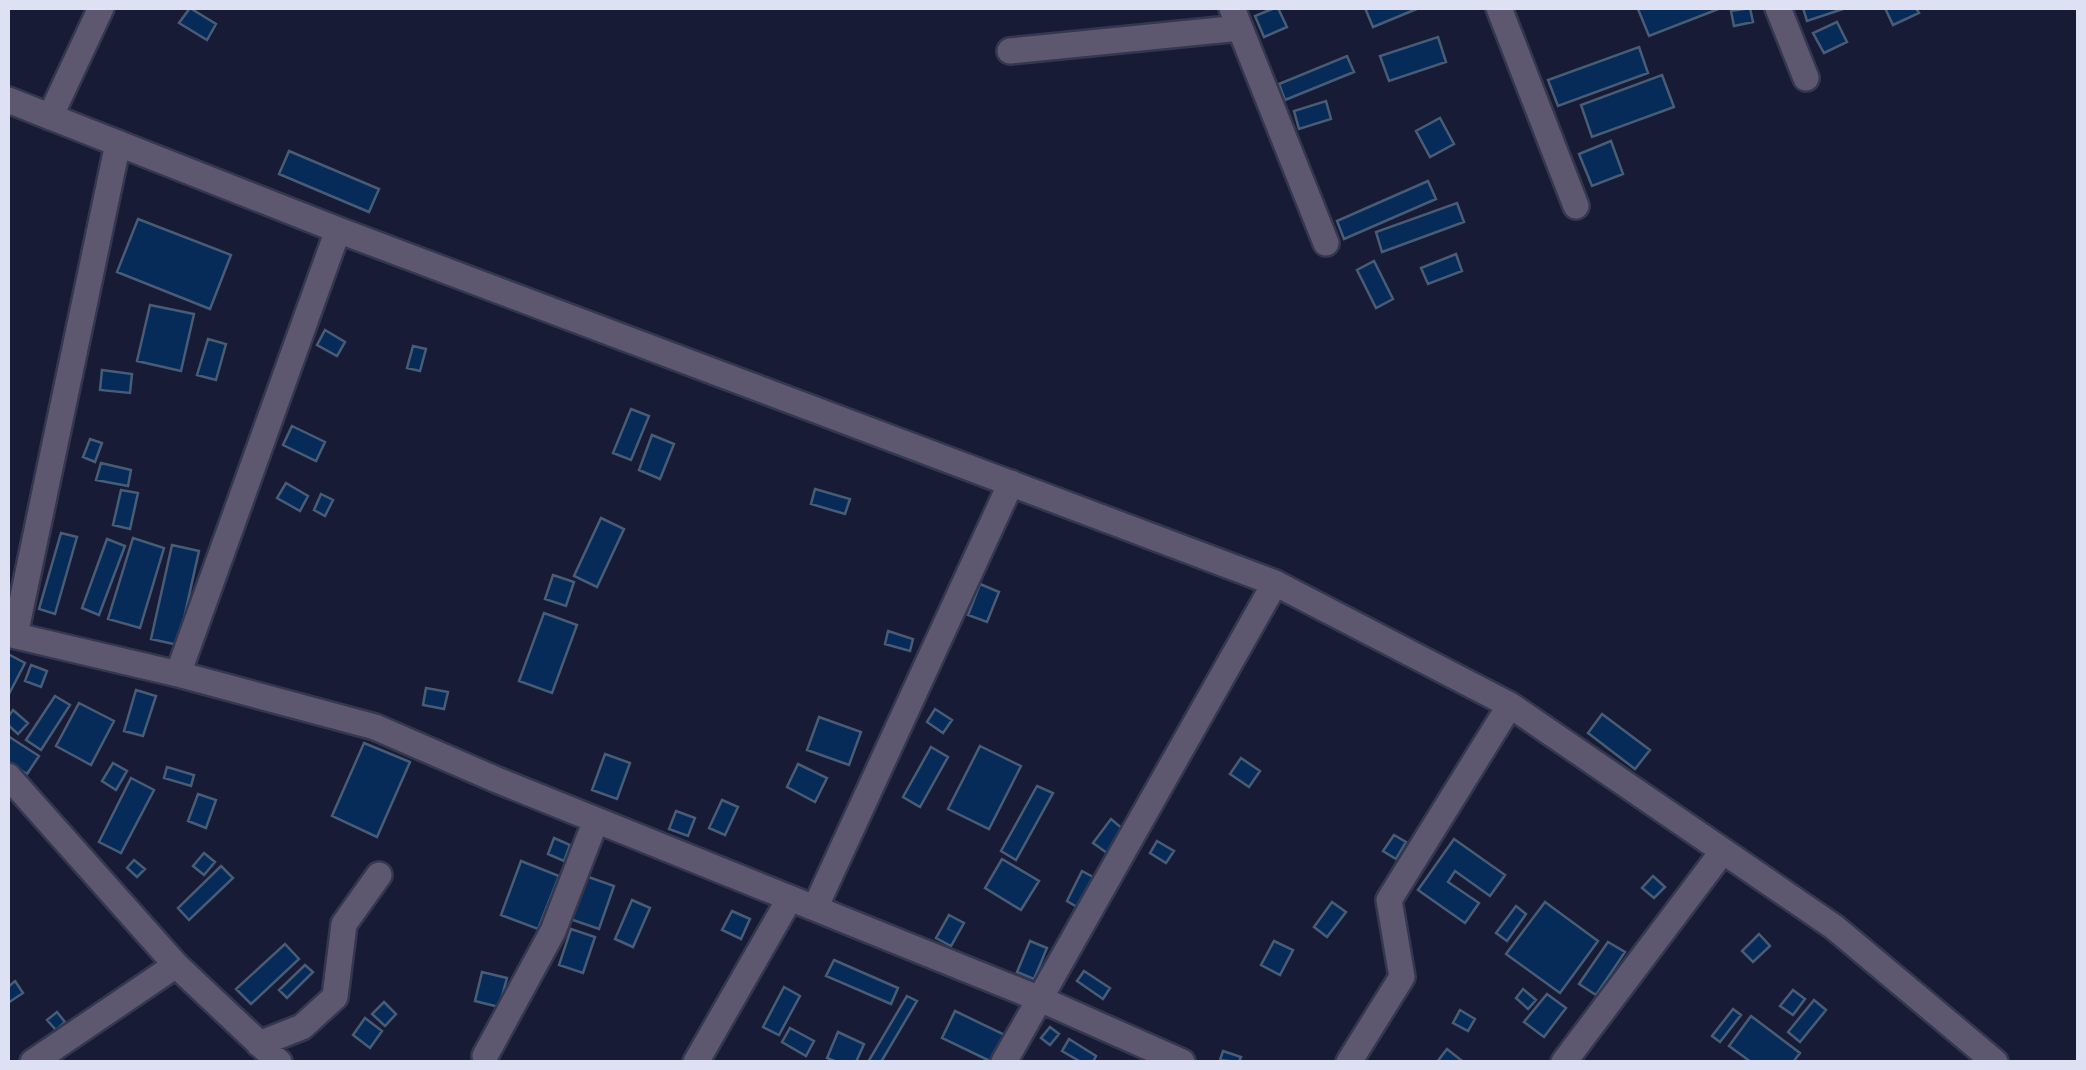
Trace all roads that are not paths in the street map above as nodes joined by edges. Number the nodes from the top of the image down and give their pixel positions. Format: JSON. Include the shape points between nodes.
{"nodes":[{"id":1,"x":102,"y":8,"type":"edge"},
{"id":2,"x":1500,"y":8,"type":"edge"},
{"id":3,"x":1778,"y":8,"type":"edge"},
{"id":4,"x":1236,"y":18,"type":"edge"},
{"id":5,"x":1010,"y":50,"type":"dead end"},
{"id":6,"x":1806,"y":78,"type":"dead end"},
{"id":7,"x":8,"y":100,"type":"edge"},
{"id":8,"x":50,"y":116,"type":"junction"},
{"id":9,"x":118,"y":143,"type":"junction"},
{"id":10,"x":1576,"y":206,"type":"dead end"},
{"id":11,"x":338,"y":230,"type":"junction"},
{"id":12,"x":1326,"y":242,"type":"dead end"},
{"id":13,"x":1011,"y":483,"type":"junction"},
{"id":14,"x":1275,"y":582,"type":"junction"},
{"id":15,"x":12,"y":634,"type":"edge"},
{"id":16,"x":178,"y":674,"type":"junction"},
{"id":17,"x":1510,"y":706,"type":"junction"},
{"id":18,"x":8,"y":776,"type":"edge"},
{"id":19,"x":596,"y":820,"type":"junction"},
{"id":20,"x":1723,"y":851,"type":"junction"},
{"id":21,"x":379,"y":875,"type":"dead end"},
{"id":22,"x":790,"y":898,"type":"junction"},
{"id":23,"x":815,"y":908,"type":"junction"},
{"id":24,"x":176,"y":965,"type":"junction"},
{"id":25,"x":1040,"y":999,"type":"junction"},
{"id":26,"x":259,"y":1044,"type":"junction"},
{"id":27,"x":485,"y":1056,"type":"dead end"},
{"id":28,"x":33,"y":1062,"type":"edge"},
{"id":29,"x":279,"y":1062,"type":"edge"},
{"id":30,"x":696,"y":1062,"type":"edge"},
{"id":31,"x":1004,"y":1062,"type":"edge"},
{"id":32,"x":1182,"y":1062,"type":"edge"},
{"id":33,"x":1349,"y":1062,"type":"edge"},
{"id":34,"x":1564,"y":1062,"type":"edge"},
{"id":35,"x":1994,"y":1062,"type":"edge"}],
"edges":[{"from":1,"to":8,"type":"street"},
{"from":2,"to":10,"type":"street"},
{"from":3,"to":6,"type":"street"},
{"from":4,"to":5,"type":"street"},
{"from":4,"to":12,"type":"street"},
{"from":7,"to":8,"type":"street"},
{"from":8,"to":9,"type":"street"},
{"from":9,"to":11,"type":"street"},
{"from":9,"to":15,"type":"street"},
{"from":11,"to":13,"type":"street"},
{"from":11,"to":16,"type":"street"},
{"from":13,"to":14,"type":"street"},
{"from":13,"to":23,"type":"street"},
{"from":14,"to":17,"type":"street"},
{"from":14,"to":25,"type":"street"},
{"from":15,"to":16,"type":"street"},
{"from":16,"to":19,"type":"street","via":[[376,726]]},
{"from":17,"to":20,"type":"street"},
{"from":17,"to":33,"type":"street","via":[[1389,900],[1402,977]]},
{"from":18,"to":24,"type":"street"},
{"from":19,"to":22,"type":"street"},
{"from":19,"to":27,"type":"street","via":[[553,930]]},
{"from":20,"to":34,"type":"street"},
{"from":20,"to":35,"type":"street","via":[[1834,928]]},
{"from":21,"to":26,"type":"street","via":[[344,924],[334,997],[302,1027]]},
{"from":22,"to":23,"type":"street"},
{"from":22,"to":30,"type":"street"},
{"from":23,"to":25,"type":"street"},
{"from":24,"to":26,"type":"street"},
{"from":24,"to":28,"type":"street"},
{"from":25,"to":31,"type":"street"},
{"from":25,"to":32,"type":"street"},
{"from":26,"to":29,"type":"street"}]}
